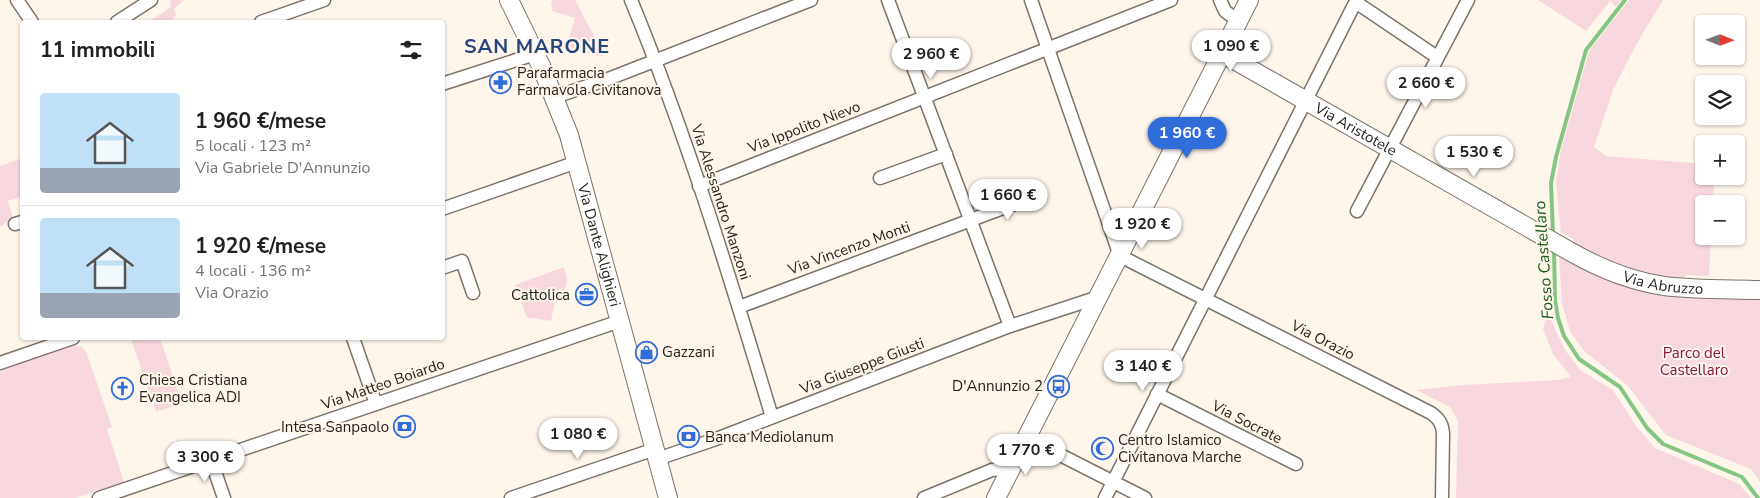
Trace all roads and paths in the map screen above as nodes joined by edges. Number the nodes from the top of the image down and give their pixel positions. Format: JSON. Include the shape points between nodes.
{"nodes":[{"id":1,"x":17,"y":0,"type":"edge"},
{"id":2,"x":150,"y":0,"type":"edge"},
{"id":3,"x":324,"y":0,"type":"edge"},
{"id":4,"x":509,"y":0,"type":"edge"},
{"id":5,"x":631,"y":0,"type":"edge"},
{"id":6,"x":811,"y":0,"type":"edge"},
{"id":7,"x":888,"y":0,"type":"edge"},
{"id":8,"x":1031,"y":0,"type":"edge"},
{"id":9,"x":1172,"y":0,"type":"edge"},
{"id":10,"x":1220,"y":0,"type":"edge"},
{"id":11,"x":1249,"y":0,"type":"edge"},
{"id":12,"x":1468,"y":0,"type":"edge"},
{"id":13,"x":31,"y":20,"type":"edge"},
{"id":14,"x":120,"y":20,"type":"edge"},
{"id":15,"x":267,"y":20,"type":"edge"},
{"id":16,"x":1238,"y":21,"type":"junction"},
{"id":17,"x":1048,"y":49,"type":"junction"},
{"id":18,"x":1222,"y":53,"type":"junction"},
{"id":19,"x":535,"y":54,"type":"junction"},
{"id":20,"x":1437,"y":57,"type":"junction"},
{"id":21,"x":656,"y":61,"type":"junction"},
{"id":22,"x":445,"y":83,"type":"edge"},
{"id":23,"x":555,"y":97,"type":"junction"},
{"id":24,"x":924,"y":97,"type":"junction"},
{"id":25,"x":1306,"y":101,"type":"junction"},
{"id":26,"x":1390,"y":149,"type":"junction"},
{"id":27,"x":946,"y":154,"type":"junction"},
{"id":28,"x":577,"y":162,"type":"junction"},
{"id":29,"x":880,"y":178,"type":"dead end"},
{"id":30,"x":700,"y":186,"type":"junction"},
{"id":31,"x":1035,"y":196,"type":"dead end"},
{"id":32,"x":445,"y":208,"type":"edge"},
{"id":33,"x":1357,"y":211,"type":"dead end"},
{"id":34,"x":971,"y":220,"type":"junction"},
{"id":35,"x":1570,"y":252,"type":"joint"},
{"id":36,"x":1120,"y":256,"type":"junction"},
{"id":37,"x":445,"y":267,"type":"edge"},
{"id":38,"x":1760,"y":290,"type":"edge"},
{"id":39,"x":473,"y":293,"type":"dead end"},
{"id":40,"x":1205,"y":299,"type":"junction"},
{"id":41,"x":1090,"y":304,"type":"junction"},
{"id":42,"x":738,"y":307,"type":"junction"},
{"id":43,"x":620,"y":321,"type":"junction"},
{"id":44,"x":1010,"y":326,"type":"junction"},
{"id":45,"x":67,"y":340,"type":"edge"},
{"id":46,"x":354,"y":340,"type":"edge"},
{"id":47,"x":0,"y":363,"type":"edge"},
{"id":48,"x":1157,"y":394,"type":"junction"},
{"id":49,"x":376,"y":404,"type":"junction"},
{"id":50,"x":772,"y":418,"type":"junction"},
{"id":51,"x":1027,"y":438,"type":"junction"},
{"id":52,"x":656,"y":454,"type":"junction"},
{"id":53,"x":211,"y":460,"type":"junction"},
{"id":54,"x":1296,"y":464,"type":"dead end"},
{"id":55,"x":1009,"y":474,"type":"junction"},
{"id":56,"x":1113,"y":482,"type":"junction"},
{"id":57,"x":99,"y":498,"type":"edge"},
{"id":58,"x":224,"y":498,"type":"edge"},
{"id":59,"x":511,"y":498,"type":"edge"},
{"id":60,"x":668,"y":498,"type":"edge"},
{"id":61,"x":924,"y":498,"type":"edge"},
{"id":62,"x":996,"y":498,"type":"edge"},
{"id":63,"x":1105,"y":498,"type":"edge"},
{"id":64,"x":1145,"y":498,"type":"edge"},
{"id":65,"x":1442,"y":498,"type":"edge"}],
"edges":[{"from":1,"to":13,"type":"street"},
{"from":2,"to":14,"type":"street"},
{"from":3,"to":15,"type":"street"},
{"from":4,"to":19,"type":"main road","name":"Via Dante Alighieri"},
{"from":5,"to":21,"type":"street","name":"Via Alessandro Manzoni"},
{"from":6,"to":21,"type":"street"},
{"from":7,"to":24,"type":"street"},
{"from":8,"to":17,"type":"street"},
{"from":9,"to":17,"type":"street","name":"Via Ippolito Nievo"},
{"from":10,"to":16,"type":"street","via":[[1226,11]]},
{"from":11,"to":16,"type":"main road"},
{"from":12,"to":20,"type":"street"},
{"from":16,"to":18,"type":"main road"},
{"from":17,"to":24,"type":"street","name":"Via Ippolito Nievo"},
{"from":17,"to":36,"type":"street"},
{"from":18,"to":25,"type":"main road","name":"Via Aristotele"},
{"from":18,"to":36,"type":"main road"},
{"from":19,"to":22,"type":"street"},
{"from":19,"to":23,"type":"main road","name":"Via Dante Alighieri"},
{"from":20,"to":25,"type":"street","via":[[1356,4]]},
{"from":20,"to":26,"type":"street"},
{"from":21,"to":23,"type":"street"},
{"from":21,"to":30,"type":"street","name":"Via Alessandro Manzoni"},
{"from":23,"to":28,"type":"main road","name":"Via Dante Alighieri"},
{"from":24,"to":27,"type":"street"},
{"from":24,"to":30,"type":"street","name":"Via Ippolito Nievo"},
{"from":25,"to":26,"type":"main road","name":"Via Aristotele"},
{"from":25,"to":40,"type":"street"},
{"from":26,"to":33,"type":"street"},
{"from":26,"to":35,"type":"main road","name":"Via Aristotele"},
{"from":27,"to":29,"type":"street"},
{"from":27,"to":34,"type":"street"},
{"from":28,"to":32,"type":"street"},
{"from":28,"to":43,"type":"main road","name":"Via Dante Alighieri"},
{"from":30,"to":42,"type":"street","name":"Via Alessandro Manzoni"},
{"from":31,"to":34,"type":"street","name":"Via Vincenzo Monti"},
{"from":34,"to":42,"type":"street","name":"Via Vincenzo Monti"},
{"from":34,"to":44,"type":"street"},
{"from":35,"to":38,"type":"main road","name":"Via Abruzzo","via":[[1626,277],[1662,286]]},
{"from":36,"to":40,"type":"street","name":"Via Orazio"},
{"from":36,"to":41,"type":"main road"},
{"from":37,"to":39,"type":"street","via":[[462,261]]},
{"from":40,"to":48,"type":"street"},
{"from":40,"to":65,"type":"street","name":"Via Orazio","via":[[1438,418],[1443,433]]},
{"from":41,"to":44,"type":"street","name":"Via Giuseppe Giusti"},
{"from":41,"to":51,"type":"main road"},
{"from":42,"to":50,"type":"street","name":"Via Alessandro Manzoni"},
{"from":43,"to":49,"type":"street","name":"Via Matteo Boiardo"},
{"from":43,"to":52,"type":"main road","name":"Via Dante Alighieri"},
{"from":44,"to":50,"type":"street","name":"Via Giuseppe Giusti"},
{"from":45,"to":47,"type":"street"},
{"from":46,"to":49,"type":"street"},
{"from":48,"to":54,"type":"street","name":"Via Socrate"},
{"from":48,"to":56,"type":"street"},
{"from":49,"to":53,"type":"street","name":"Via Matteo Boiardo"},
{"from":50,"to":52,"type":"street","name":"Via Giuseppe Giusti"},
{"from":51,"to":55,"type":"main road"},
{"from":51,"to":56,"type":"street"},
{"from":52,"to":59,"type":"street","name":"Via Giuseppe Giusti"},
{"from":52,"to":60,"type":"main road","name":"Via Dante Alighieri"},
{"from":53,"to":57,"type":"street","name":"Via Matteo Boiardo"},
{"from":53,"to":58,"type":"street"},
{"from":55,"to":61,"type":"street","via":[[1000,469],[992,470]]},
{"from":55,"to":62,"type":"main road"},
{"from":56,"to":63,"type":"street"},
{"from":56,"to":64,"type":"street"}]}
